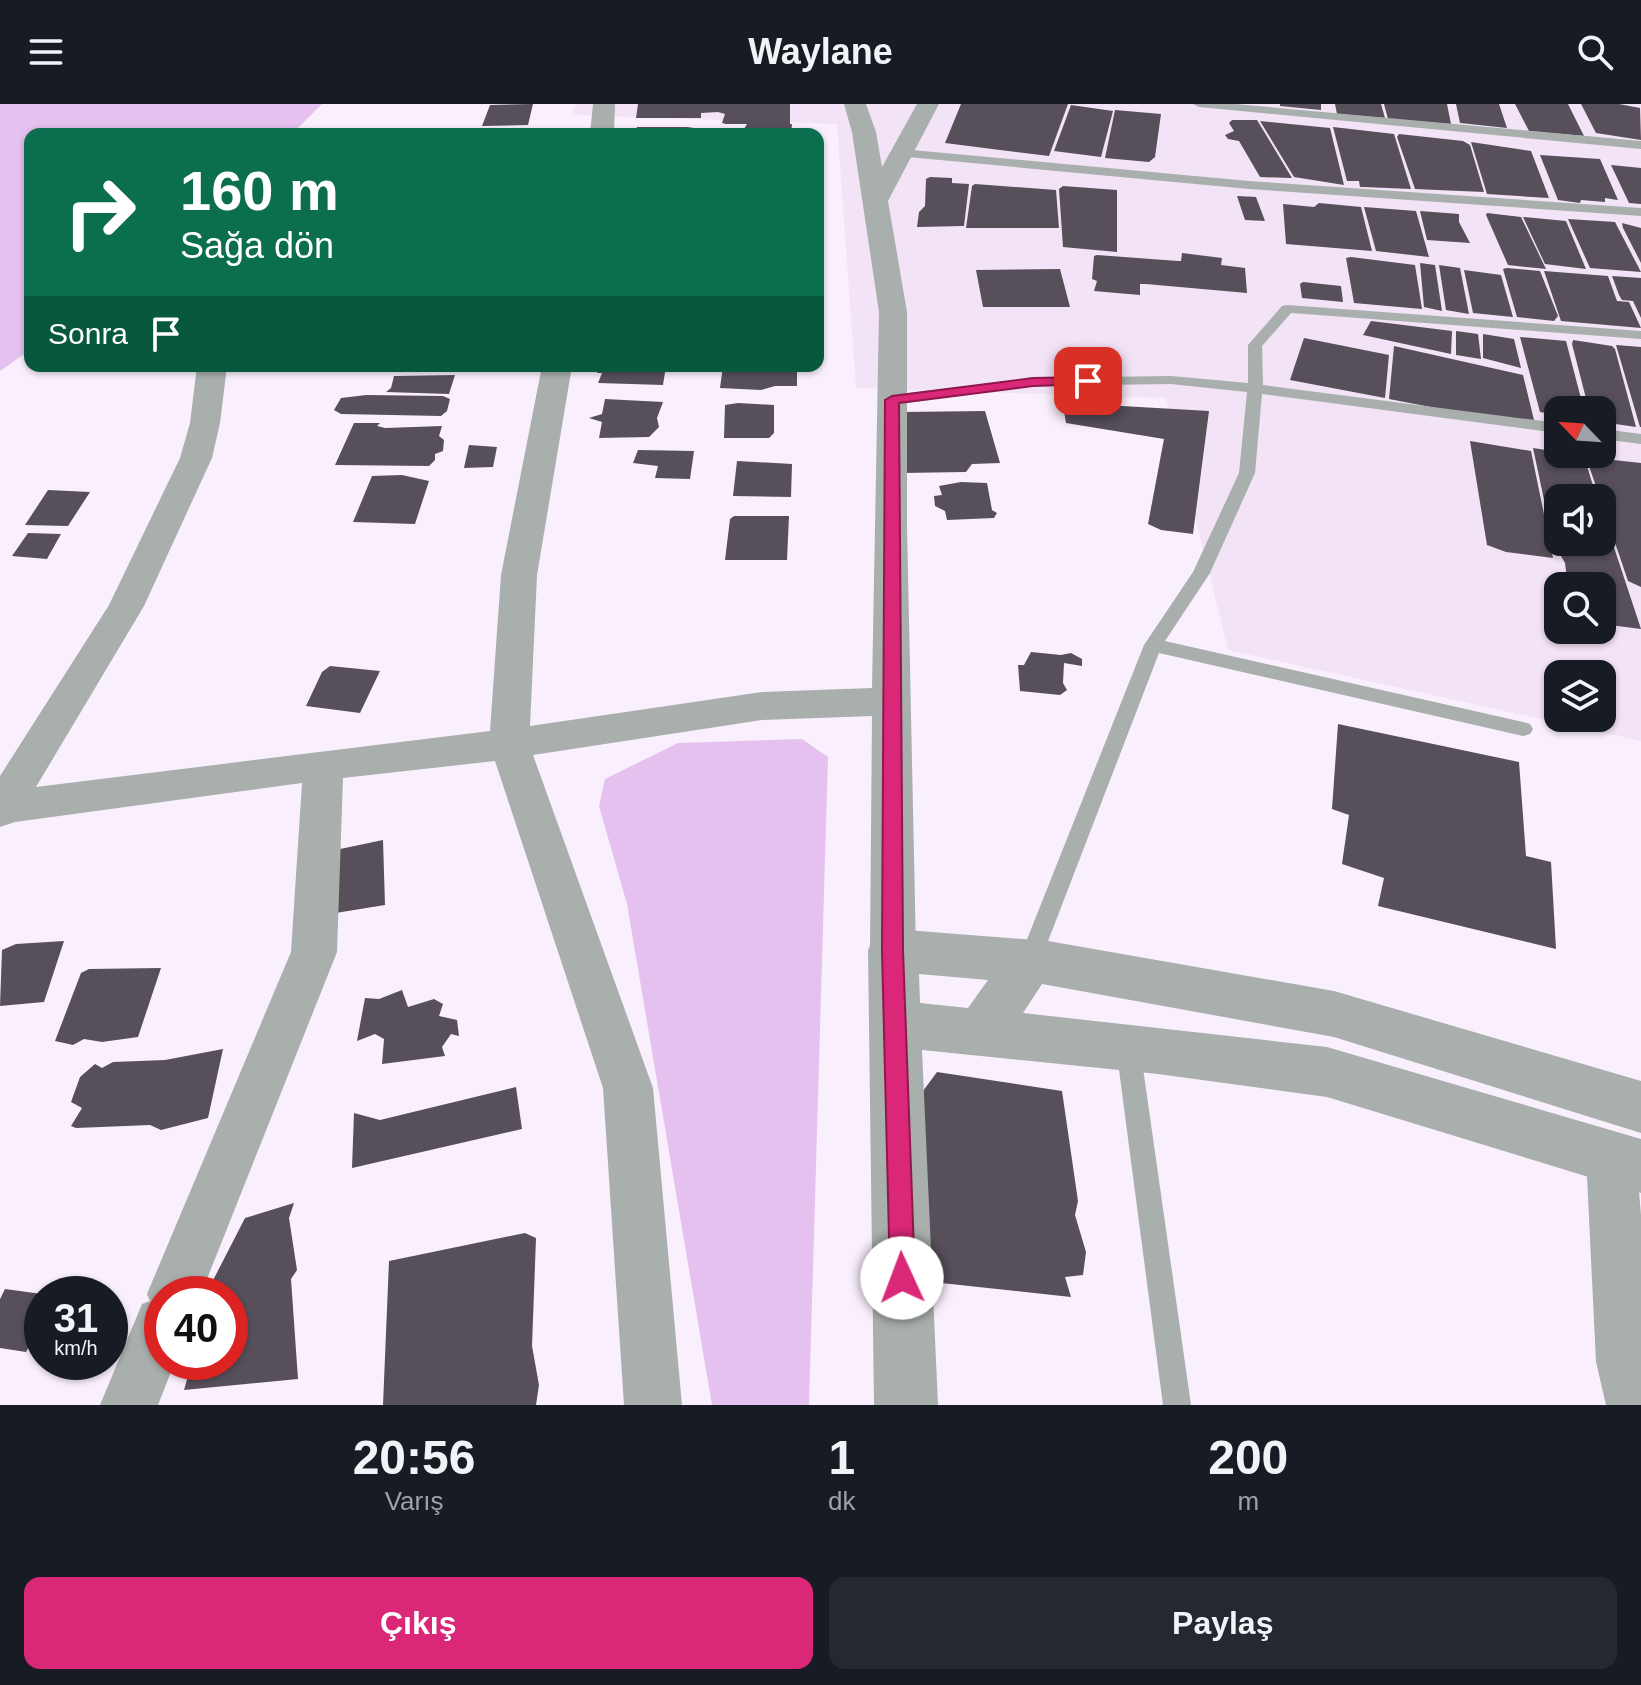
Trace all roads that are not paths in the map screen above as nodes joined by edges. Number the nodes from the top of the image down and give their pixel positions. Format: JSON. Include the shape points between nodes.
{"nodes":[{"id":1,"x":604,"y":104,"type":"edge"},
{"id":2,"x":855,"y":104,"type":"edge"},
{"id":3,"x":928,"y":104,"type":"edge"},
{"id":4,"x":1199,"y":104,"type":"edge"},
{"id":5,"x":602,"y":128,"type":"edge"},
{"id":6,"x":1641,"y":145,"type":"edge"},
{"id":7,"x":901,"y":153,"type":"junction"},
{"id":8,"x":875,"y":201,"type":"junction"},
{"id":9,"x":1641,"y":212,"type":"edge"},
{"id":10,"x":1641,"y":335,"type":"edge"},
{"id":11,"x":211,"y":372,"type":"edge"},
{"id":12,"x":556,"y":372,"type":"edge"},
{"id":13,"x":1255,"y":390,"type":"junction"},
{"id":14,"x":892,"y":400,"type":"junction"},
{"id":15,"x":1544,"y":426,"type":"edge"},
{"id":16,"x":1616,"y":436,"type":"edge"},
{"id":17,"x":1641,"y":439,"type":"edge"},
{"id":18,"x":1153,"y":645,"type":"junction"},
{"id":19,"x":891,"y":701,"type":"junction"},
{"id":20,"x":1523,"y":729,"type":"dead end"},
{"id":21,"x":509,"y":744,"type":"junction"},
{"id":22,"x":323,"y":765,"type":"junction"},
{"id":23,"x":1,"y":809,"type":"edge"},
{"id":24,"x":893,"y":950,"type":"junction"},
{"id":25,"x":1029,"y":962,"type":"junction"},
{"id":26,"x":894,"y":1024,"type":"junction"},
{"id":27,"x":981,"y":1033,"type":"junction"},
{"id":28,"x":1128,"y":1047,"type":"junction"},
{"id":29,"x":1641,"y":1107,"type":"edge"},
{"id":30,"x":1626,"y":1161,"type":"edge"},
{"id":31,"x":181,"y":1276,"type":"edge"},
{"id":32,"x":144,"y":1368,"type":"edge"},
{"id":33,"x":129,"y":1405,"type":"edge"},
{"id":34,"x":653,"y":1405,"type":"edge"},
{"id":35,"x":906,"y":1405,"type":"edge"},
{"id":36,"x":1177,"y":1405,"type":"edge"},
{"id":37,"x":1635,"y":1405,"type":"edge"}],
"edges":[{"from":1,"to":5,"type":"street"},
{"from":2,"to":8,"type":"street"},
{"from":3,"to":7,"type":"street"},
{"from":4,"to":6,"type":"lane"},
{"from":7,"to":8,"type":"street"},
{"from":7,"to":9,"type":"lane","via":[[1249,185]]},
{"from":8,"to":14,"type":"street","via":[[893,312]]},
{"from":10,"to":13,"type":"lane","via":[[1287,309],[1255,345]]},
{"from":11,"to":23,"type":"street","via":[[196,458],[152,552],[126,606]]},
{"from":12,"to":21,"type":"street","via":[[519,575]]},
{"from":13,"to":14,"type":"lane","via":[[1171,380],[1033,382]]},
{"from":13,"to":15,"type":"lane"},
{"from":13,"to":18,"type":"lane","via":[[1247,473],[1201,573]]},
{"from":14,"to":19,"type":"street"},
{"from":16,"to":17,"type":"lane"},
{"from":18,"to":20,"type":"lane"},
{"from":18,"to":25,"type":"lane"},
{"from":19,"to":21,"type":"street","via":[[762,706]]},
{"from":19,"to":24,"type":"street"},
{"from":21,"to":22,"type":"street"},
{"from":21,"to":34,"type":"street","via":[[628,1088]]},
{"from":22,"to":23,"type":"street"},
{"from":22,"to":31,"type":"street","via":[[314,952]]},
{"from":24,"to":25,"type":"street"},
{"from":24,"to":26,"type":"street"},
{"from":25,"to":27,"type":"street"},
{"from":25,"to":29,"type":"street","via":[[1334,1014]]},
{"from":26,"to":27,"type":"street"},
{"from":26,"to":35,"type":"street"},
{"from":27,"to":28,"type":"street"},
{"from":28,"to":30,"type":"street","via":[[1327,1072]]},
{"from":28,"to":36,"type":"lane"},
{"from":30,"to":37,"type":"street","via":[[1624,1362]]},
{"from":32,"to":33,"type":"street"}]}
